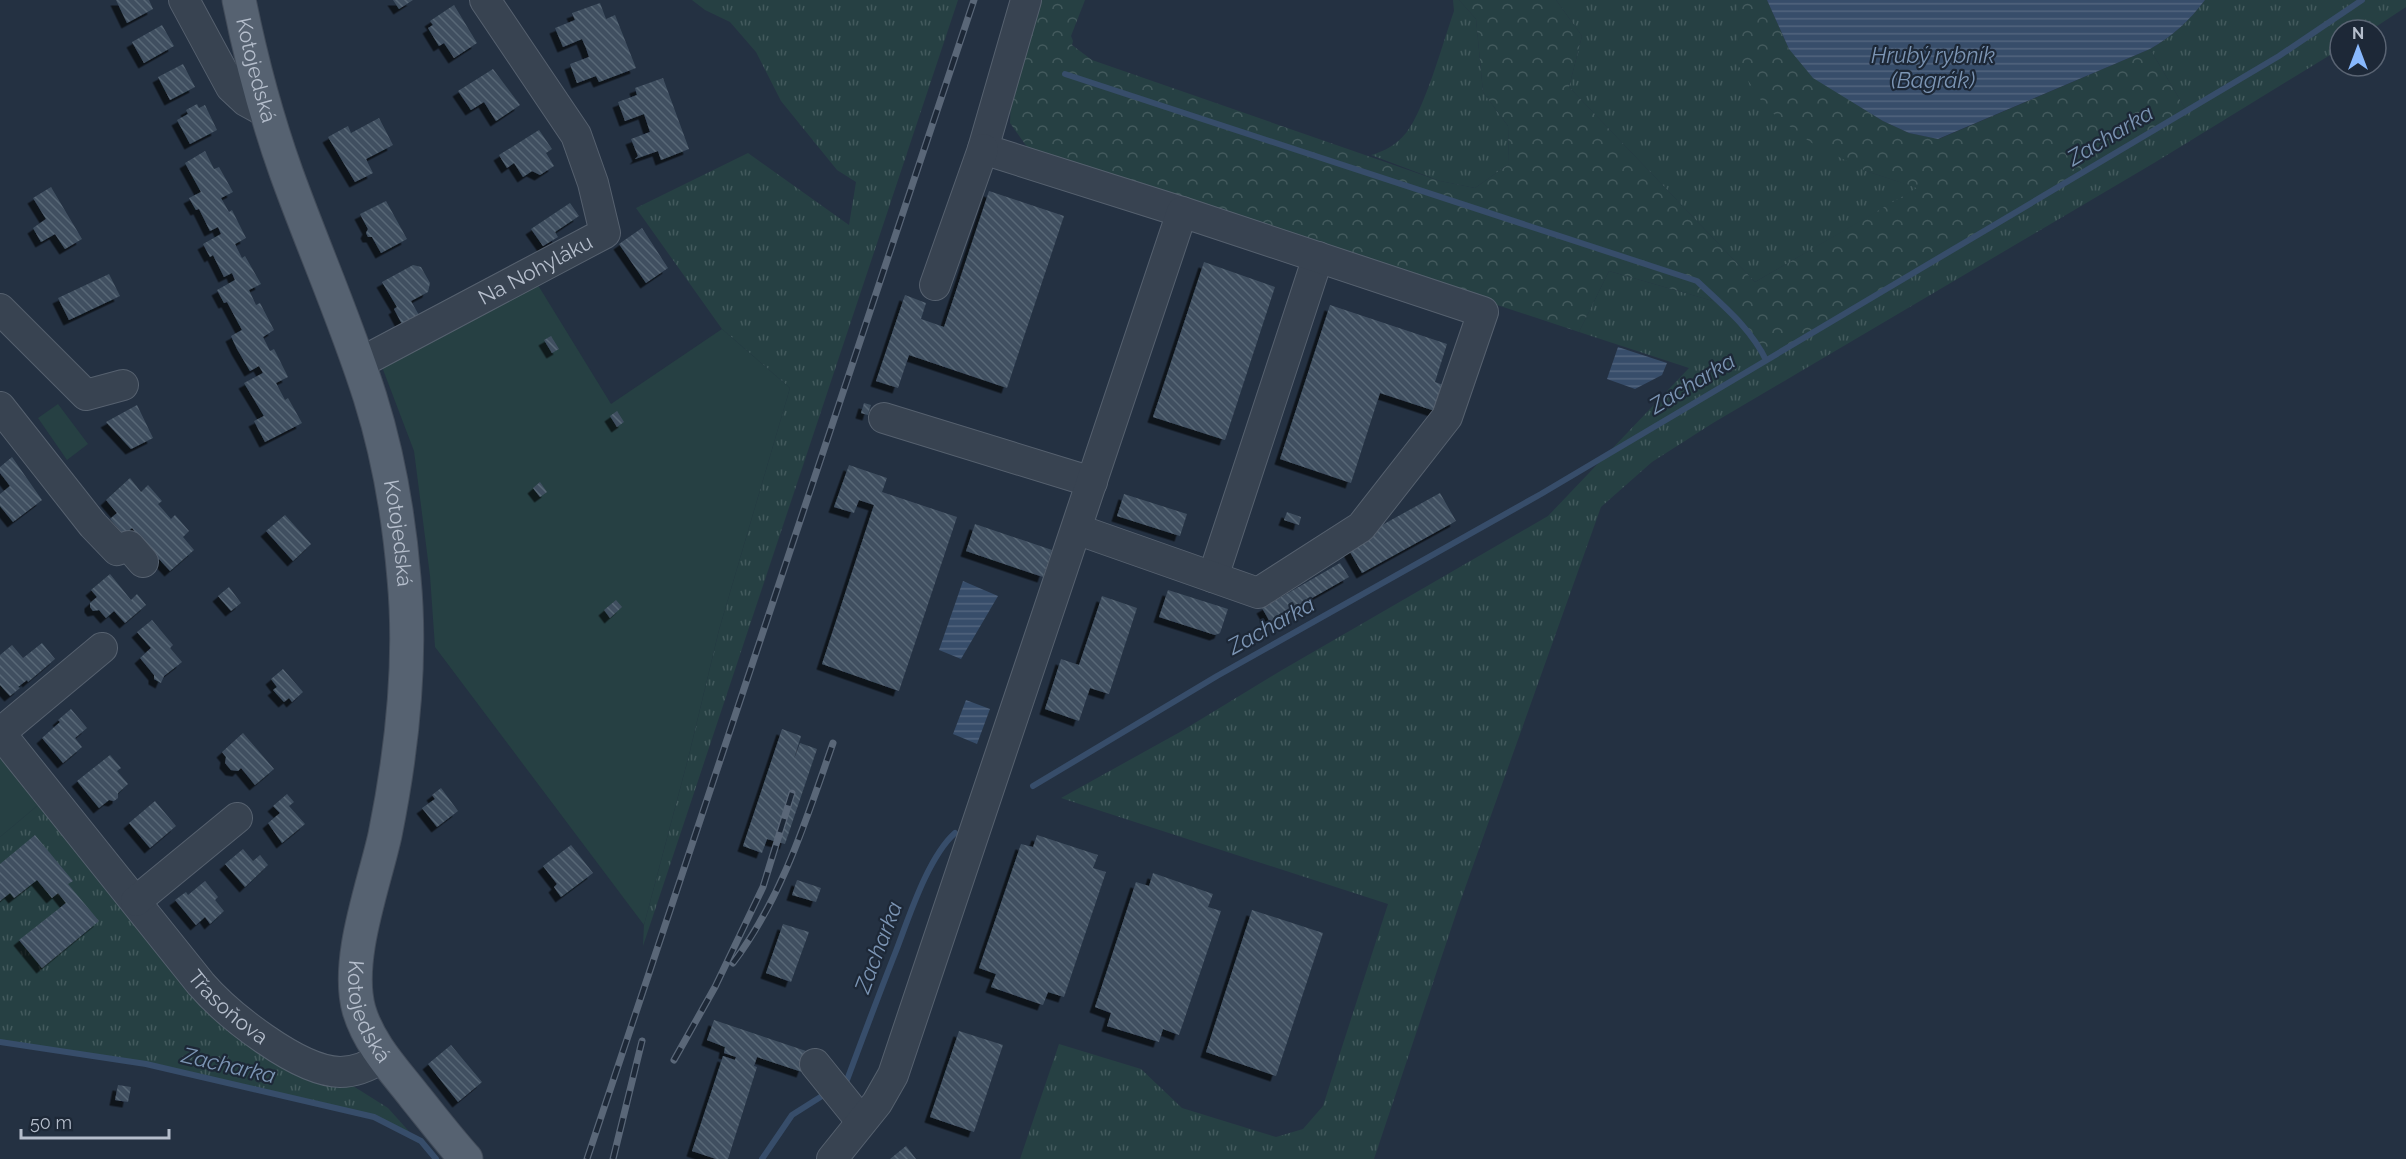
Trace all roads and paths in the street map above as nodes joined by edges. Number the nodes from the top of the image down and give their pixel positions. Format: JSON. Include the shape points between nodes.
{"nodes":[{"id":1,"x":184,"y":0,"type":"edge"},
{"id":2,"x":239,"y":0,"type":"edge"},
{"id":3,"x":484,"y":0,"type":"edge"},
{"id":4,"x":1026,"y":0,"type":"edge"},
{"id":5,"x":266,"y":112,"type":"junction"},
{"id":6,"x":983,"y":149,"type":"junction"},
{"id":7,"x":1182,"y":212,"type":"junction"},
{"id":8,"x":1318,"y":257,"type":"junction"},
{"id":9,"x":935,"y":285,"type":"dead end"},
{"id":10,"x":0,"y":309,"type":"edge"},
{"id":11,"x":358,"y":364,"type":"junction"},
{"id":12,"x":123,"y":385,"type":"dead end"},
{"id":13,"x":0,"y":407,"type":"edge"},
{"id":14,"x":884,"y":418,"type":"dead end"},
{"id":15,"x":1092,"y":482,"type":"junction"},
{"id":16,"x":1076,"y":529,"type":"junction"},
{"id":17,"x":143,"y":562,"type":"dead end"},
{"id":18,"x":1213,"y":577,"type":"junction"},
{"id":19,"x":102,"y":648,"type":"dead end"},
{"id":20,"x":0,"y":733,"type":"edge"},
{"id":21,"x":237,"y":818,"type":"dead end"},
{"id":22,"x":136,"y":901,"type":"junction"},
{"id":23,"x":815,"y":1064,"type":"dead end"},
{"id":24,"x":390,"y":1066,"type":"junction"},
{"id":25,"x":869,"y":1112,"type":"junction"},
{"id":26,"x":466,"y":1159,"type":"edge"},
{"id":27,"x":832,"y":1159,"type":"edge"}],
"edges":[{"from":1,"to":5,"type":"street","via":[[231,87]]},
{"from":2,"to":5,"type":"main road","name":"Kotojedská"},
{"from":3,"to":11,"type":"street","name":"Na Nohyláku","via":[[576,135],[605,233]]},
{"from":4,"to":6,"type":"street"},
{"from":5,"to":11,"type":"main road","name":"Kotojedská"},
{"from":6,"to":7,"type":"street"},
{"from":6,"to":9,"type":"street"},
{"from":7,"to":8,"type":"street"},
{"from":7,"to":15,"type":"street"},
{"from":8,"to":18,"type":"street"},
{"from":8,"to":18,"type":"street","via":[[1483,312],[1447,417],[1361,527],[1258,593]]},
{"from":10,"to":12,"type":"street","via":[[86,395]]},
{"from":11,"to":24,"type":"main road","name":"Kotojedská","via":[[377,419],[387,466],[406,609],[406,677],[398,753],[355,975],[364,1026]]},
{"from":13,"to":17,"type":"street","via":[[93,525],[117,550],[129,546]]},
{"from":14,"to":15,"type":"street"},
{"from":15,"to":16,"type":"street"},
{"from":16,"to":18,"type":"street"},
{"from":16,"to":25,"type":"street","via":[[892,1075]]},
{"from":19,"to":20,"type":"street"},
{"from":20,"to":22,"type":"street","name":"Třasoňova"},
{"from":21,"to":22,"type":"street"},
{"from":22,"to":24,"type":"street","name":"Třasoňova","via":[[212,997],[266,1040],[331,1071]]},
{"from":23,"to":25,"type":"street"},
{"from":24,"to":26,"type":"main road","name":"Kotojedská"},
{"from":25,"to":27,"type":"street"}]}
